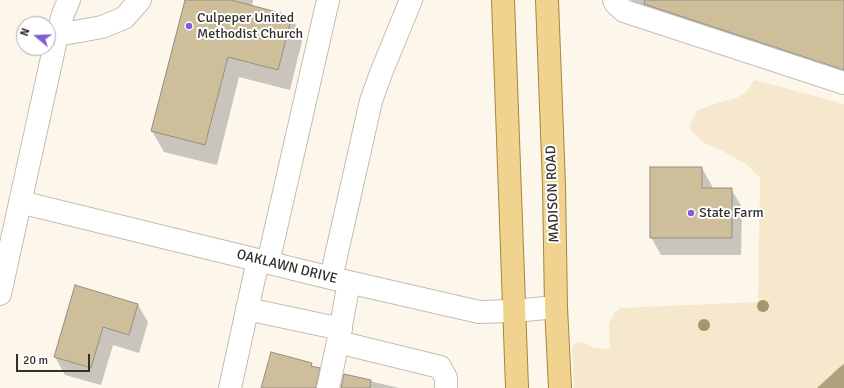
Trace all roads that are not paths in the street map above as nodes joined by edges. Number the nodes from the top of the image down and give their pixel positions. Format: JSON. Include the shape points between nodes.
{"nodes":[{"id":1,"x":69,"y":0,"type":"edge"},
{"id":2,"x":140,"y":0,"type":"edge"},
{"id":3,"x":328,"y":0,"type":"edge"},
{"id":4,"x":412,"y":0,"type":"edge"},
{"id":5,"x":503,"y":0,"type":"edge"},
{"id":6,"x":547,"y":0,"type":"edge"},
{"id":7,"x":614,"y":0,"type":"edge"},
{"id":8,"x":57,"y":35,"type":"junction"},
{"id":9,"x":844,"y":83,"type":"edge"},
{"id":10,"x":20,"y":202,"type":"junction"},
{"id":11,"x":263,"y":262,"type":"junction"},
{"id":12,"x":340,"y":280,"type":"junction"},
{"id":13,"x":0,"y":294,"type":"edge"},
{"id":14,"x":556,"y":307,"type":"junction"},
{"id":15,"x":247,"y":309,"type":"junction"},
{"id":16,"x":514,"y":311,"type":"junction"},
{"id":17,"x":340,"y":336,"type":"junction"},
{"id":18,"x":230,"y":388,"type":"edge"},
{"id":19,"x":328,"y":388,"type":"edge"},
{"id":20,"x":446,"y":388,"type":"edge"},
{"id":21,"x":517,"y":388,"type":"edge"},
{"id":22,"x":560,"y":388,"type":"edge"}],
"edges":[{"from":1,"to":8,"type":"street"},
{"from":2,"to":8,"type":"street","via":[[124,18],[117,21],[102,27]]},
{"from":3,"to":11,"type":"street"},
{"from":4,"to":12,"type":"street","via":[[371,101]]},
{"from":5,"to":16,"type":"main road"},
{"from":6,"to":14,"type":"main road","name":"MADISON ROAD"},
{"from":7,"to":9,"type":"street","via":[[624,11]]},
{"from":8,"to":10,"type":"street"},
{"from":10,"to":11,"type":"street","name":"OAKLAWN DRIVE"},
{"from":10,"to":13,"type":"street"},
{"from":11,"to":12,"type":"street","name":"OAKLAWN DRIVE"},
{"from":11,"to":15,"type":"street"},
{"from":12,"to":16,"type":"street","name":"OAKLAWN DRIVE","via":[[479,312]]},
{"from":12,"to":17,"type":"street"},
{"from":14,"to":16,"type":"street","name":"OAKLAWN DRIVE"},
{"from":14,"to":22,"type":"main road","name":"MADISON ROAD"},
{"from":15,"to":17,"type":"street"},
{"from":15,"to":18,"type":"street"},
{"from":16,"to":21,"type":"main road"},
{"from":17,"to":19,"type":"street"},
{"from":17,"to":20,"type":"street","via":[[440,367],[446,378]]}]}
